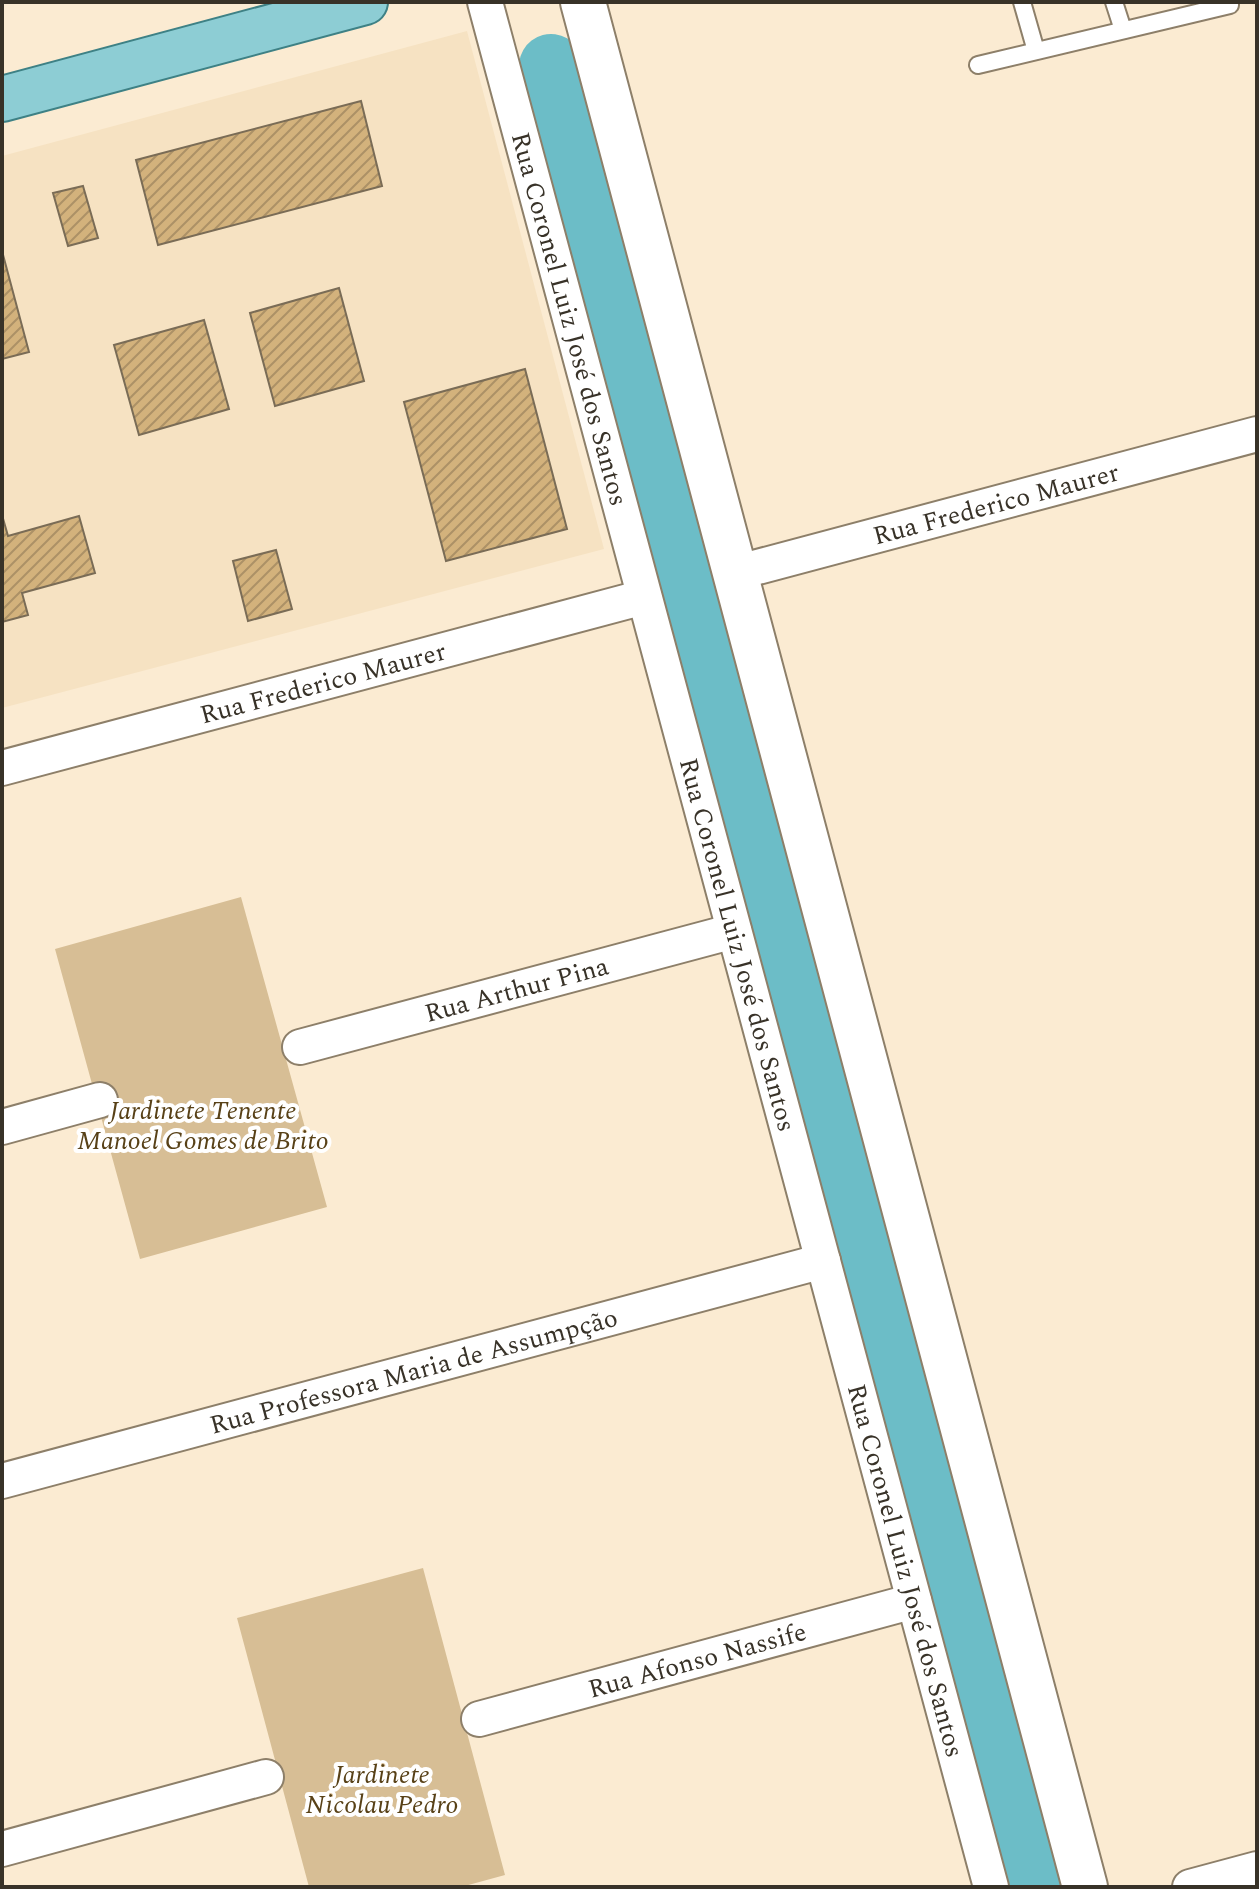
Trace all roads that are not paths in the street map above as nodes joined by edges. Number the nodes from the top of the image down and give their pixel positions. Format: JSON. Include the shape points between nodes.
{"nodes":[{"id":1,"x":365,"y":2,"type":"edge"},
{"id":2,"x":485,"y":2,"type":"edge"},
{"id":3,"x":583,"y":2,"type":"edge"},
{"id":4,"x":1022,"y":2,"type":"edge"},
{"id":5,"x":1114,"y":2,"type":"edge"},
{"id":6,"x":1230,"y":5,"type":"dead end"},
{"id":7,"x":1123,"y":30,"type":"junction"},
{"id":8,"x":1036,"y":51,"type":"junction"},
{"id":9,"x":978,"y":65,"type":"dead end"},
{"id":10,"x":2,"y":99,"type":"edge"},
{"id":11,"x":1257,"y":434,"type":"edge"},
{"id":12,"x":735,"y":573,"type":"junction"},
{"id":13,"x":644,"y":597,"type":"junction"},
{"id":14,"x":2,"y":768,"type":"edge"},
{"id":15,"x":734,"y":931,"type":"junction"},
{"id":16,"x":300,"y":1047,"type":"dead end"},
{"id":17,"x":100,"y":1100,"type":"dead end"},
{"id":18,"x":2,"y":1127,"type":"edge"},
{"id":19,"x":823,"y":1261,"type":"junction"},
{"id":20,"x":2,"y":1481,"type":"edge"},
{"id":21,"x":914,"y":1601,"type":"junction"},
{"id":22,"x":479,"y":1719,"type":"dead end"},
{"id":23,"x":266,"y":1777,"type":"dead end"},
{"id":24,"x":2,"y":1849,"type":"edge"},
{"id":25,"x":1257,"y":1869,"type":"edge"},
{"id":26,"x":991,"y":1887,"type":"edge"},
{"id":27,"x":1085,"y":1887,"type":"edge"},
{"id":28,"x":1190,"y":1887,"type":"edge"}],
"edges":[{"from":1,"to":10,"type":"main road"},
{"from":2,"to":13,"type":"street","name":"Rua Coronel Luiz José dos Santos"},
{"from":3,"to":12,"type":"main road"},
{"from":4,"to":8,"type":"lane"},
{"from":5,"to":7,"type":"lane"},
{"from":6,"to":7,"type":"lane"},
{"from":7,"to":8,"type":"lane"},
{"from":8,"to":9,"type":"lane"},
{"from":11,"to":12,"type":"street","name":"Rua Frederico Maurer"},
{"from":12,"to":27,"type":"main road"},
{"from":13,"to":14,"type":"street","name":"Rua Frederico Maurer"},
{"from":13,"to":15,"type":"street","name":"Rua Coronel Luiz José dos Santos"},
{"from":15,"to":16,"type":"street","name":"Rua Arthur Pina"},
{"from":15,"to":19,"type":"street","name":"Rua Coronel Luiz José dos Santos"},
{"from":17,"to":18,"type":"street"},
{"from":19,"to":20,"type":"street","name":"Rua Professora Maria de Assumpção"},
{"from":19,"to":21,"type":"street","name":"Rua Coronel Luiz José dos Santos"},
{"from":21,"to":22,"type":"street","name":"Rua Afonso Nassife"},
{"from":21,"to":26,"type":"street","name":"Rua Coronel Luiz José dos Santos"},
{"from":23,"to":24,"type":"street"},
{"from":25,"to":28,"type":"street"}]}
